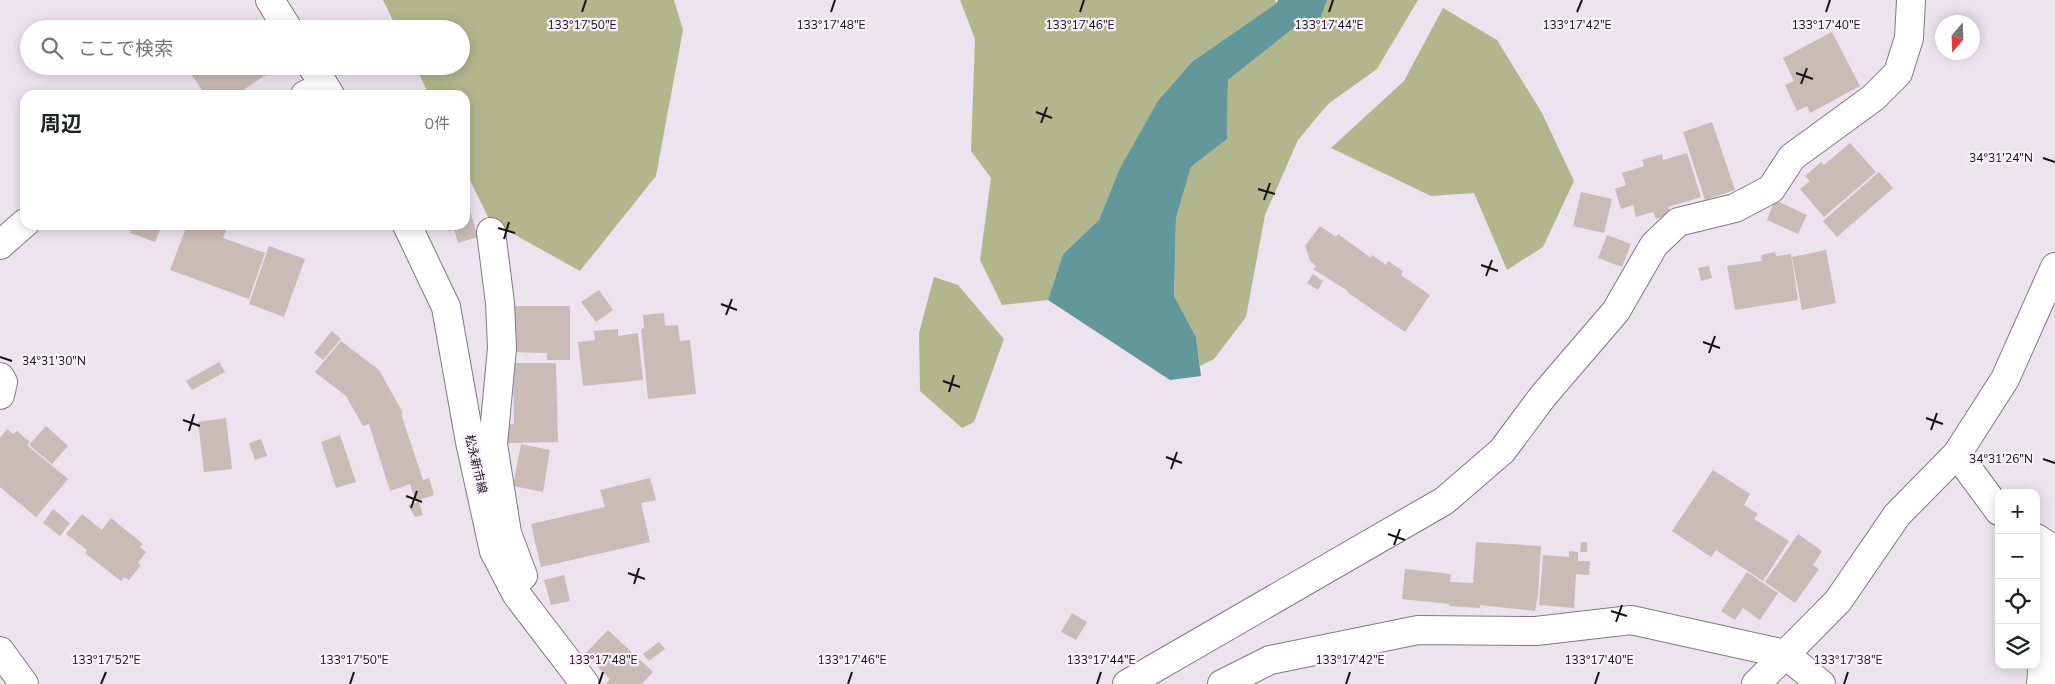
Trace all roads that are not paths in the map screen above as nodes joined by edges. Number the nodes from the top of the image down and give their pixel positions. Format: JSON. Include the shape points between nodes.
{"nodes":[{"id":1,"x":270,"y":0,"type":"edge"},
{"id":2,"x":1911,"y":0,"type":"edge"},
{"id":3,"x":282,"y":20,"type":"edge"},
{"id":4,"x":20,"y":227,"type":"edge"},
{"id":5,"x":409,"y":230,"type":"edge"},
{"id":6,"x":491,"y":232,"type":"dead end"},
{"id":7,"x":0,"y":245,"type":"edge"},
{"id":8,"x":2055,"y":267,"type":"edge"},
{"id":9,"x":0,"y":376,"type":"edge"},
{"id":10,"x":0,"y":395,"type":"edge"},
{"id":11,"x":1957,"y":454,"type":"junction"},
{"id":12,"x":1995,"y":506,"type":"edge"},
{"id":13,"x":2040,"y":541,"type":"edge"},
{"id":14,"x":511,"y":584,"type":"junction"},
{"id":15,"x":0,"y":651,"type":"edge"},
{"id":16,"x":1785,"y":654,"type":"junction"},
{"id":17,"x":24,"y":684,"type":"edge"},
{"id":18,"x":585,"y":684,"type":"edge"},
{"id":19,"x":1128,"y":684,"type":"edge"},
{"id":20,"x":1222,"y":684,"type":"edge"},
{"id":21,"x":1756,"y":684,"type":"edge"},
{"id":22,"x":1821,"y":684,"type":"edge"},
{"id":23,"x":2042,"y":684,"type":"edge"}],
"edges":[{"from":1,"to":3,"type":"street"},
{"from":2,"to":19,"type":"street","via":[[1909,38],[1898,73],[1873,98],[1792,157],[1772,189],[1735,208],[1678,222],[1654,245],[1616,311],[1543,396],[1502,451],[1444,501]]},
{"from":4,"to":7,"type":"street"},
{"from":5,"to":14,"type":"street","name":"松永新市線","via":[[446,307],[470,442],[494,551]]},
{"from":6,"to":14,"type":"street","via":[[502,348],[493,444],[507,533],[523,576]]},
{"from":8,"to":11,"type":"street","via":[[2005,379]]},
{"from":9,"to":10,"type":"street","via":[[3,382]]},
{"from":11,"to":12,"type":"street"},
{"from":11,"to":16,"type":"street","via":[[1897,515],[1838,600]]},
{"from":13,"to":23,"type":"street","via":[[2053,550]]},
{"from":14,"to":18,"type":"street","name":"松永新市線"},
{"from":15,"to":17,"type":"street"},
{"from":16,"to":20,"type":"street","via":[[1631,620],[1536,631],[1418,630],[1270,660]]},
{"from":16,"to":21,"type":"street"},
{"from":16,"to":22,"type":"street"}]}
